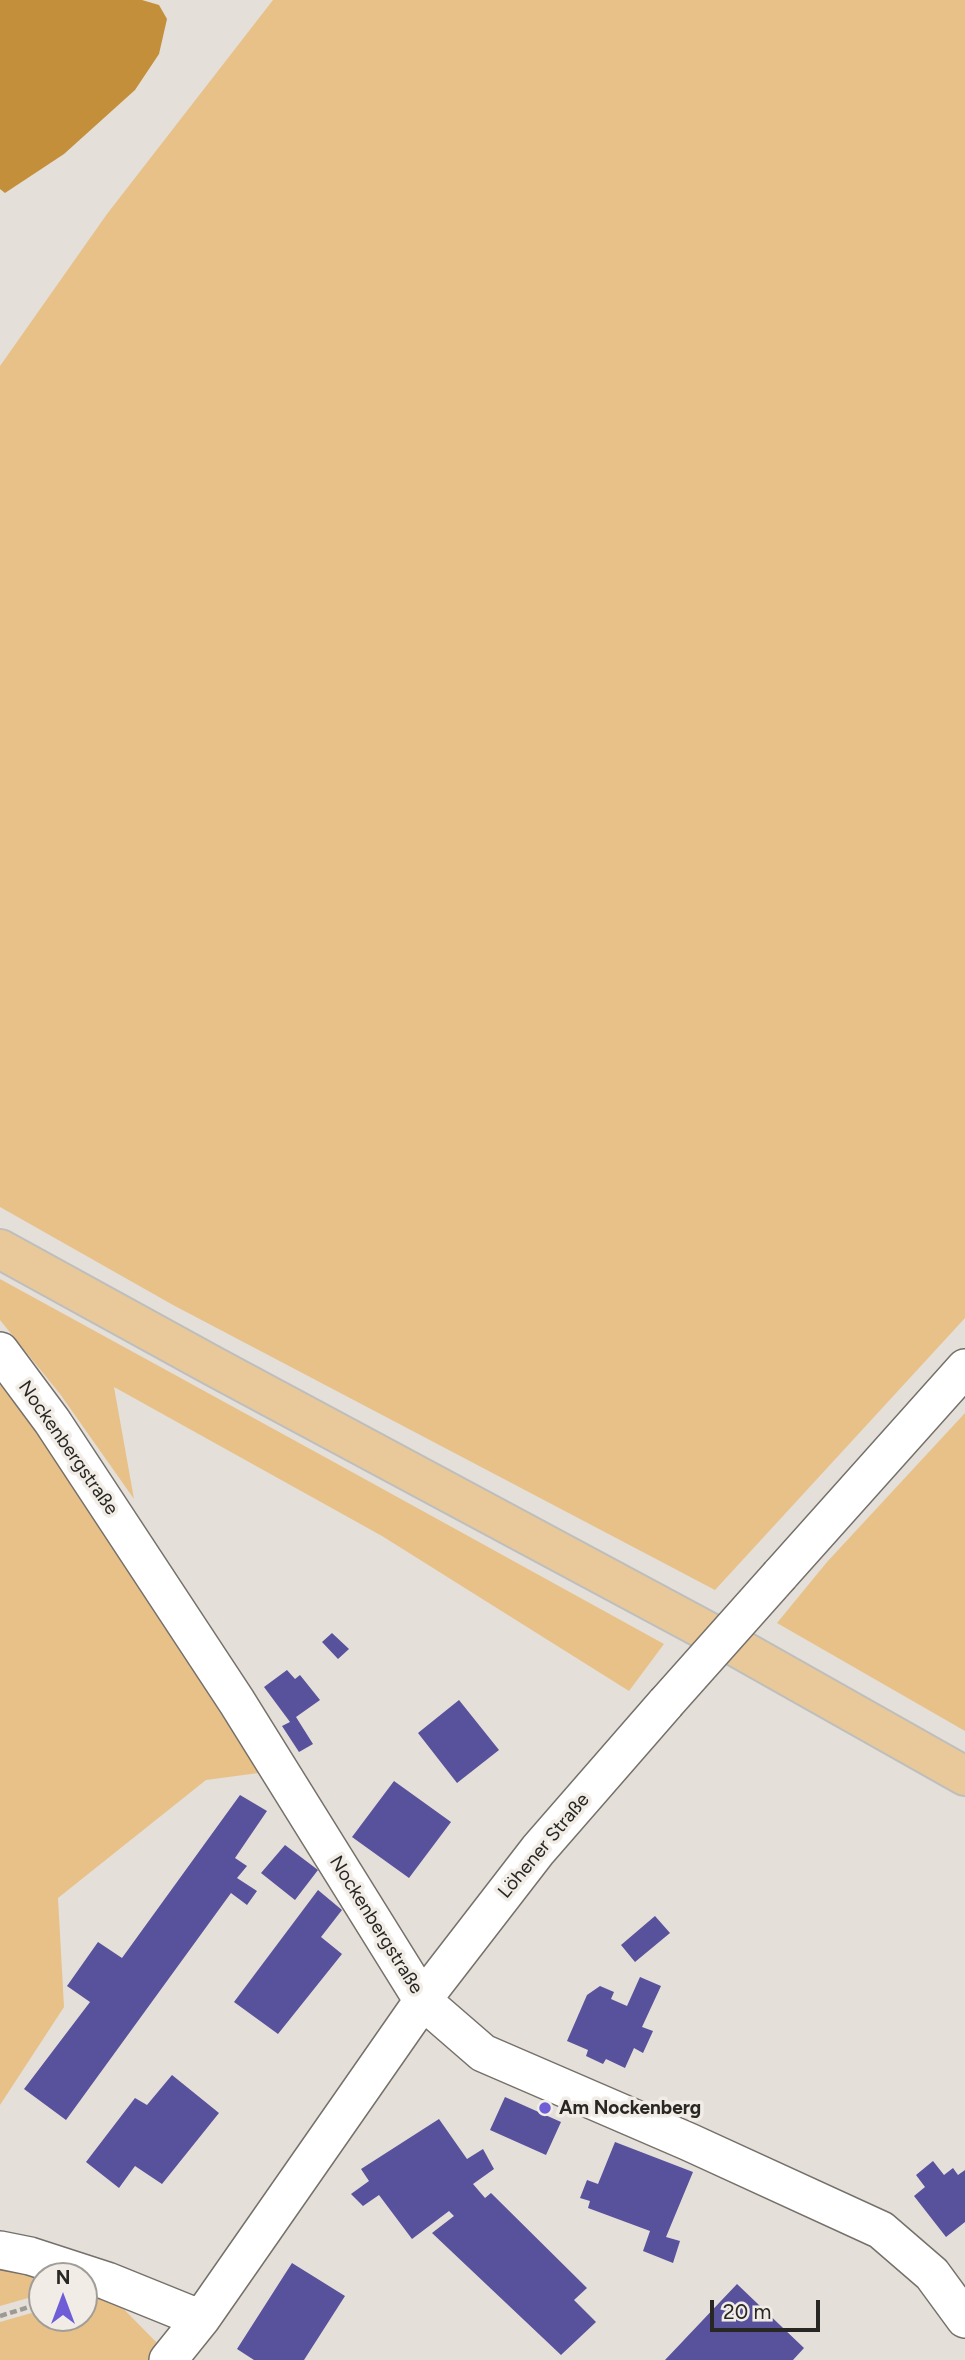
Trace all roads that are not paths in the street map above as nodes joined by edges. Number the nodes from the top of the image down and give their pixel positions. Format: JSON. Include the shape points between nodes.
{"nodes":[{"id":1,"x":0,"y":1249,"type":"edge"},
{"id":2,"x":0,"y":1352,"type":"edge"},
{"id":3,"x":965,"y":1368,"type":"edge"},
{"id":4,"x":965,"y":1776,"type":"edge"},
{"id":5,"x":423,"y":2001,"type":"junction"},
{"id":6,"x":0,"y":2250,"type":"edge"},
{"id":7,"x":201,"y":2319,"type":"junction"},
{"id":8,"x":965,"y":2319,"type":"edge"},
{"id":9,"x":168,"y":2360,"type":"edge"}],
"edges":[{"from":1,"to":4,"type":"main road","via":[[731,1644]]},
{"from":2,"to":5,"type":"street","name":"Nockenbergstraße","via":[[52,1421],[237,1702]]},
{"from":3,"to":5,"type":"street","name":"Löhener Straße","bridge":true,"via":[[538,1850]]},
{"from":5,"to":7,"type":"street","name":"Löhener Straße"},
{"from":5,"to":8,"type":"street","name":"Nockenbergstraße","via":[[483,2053],[881,2230],[932,2274]]},
{"from":6,"to":7,"type":"street","via":[[107,2281]]},
{"from":7,"to":9,"type":"street","name":"Löhener Straße"}]}
